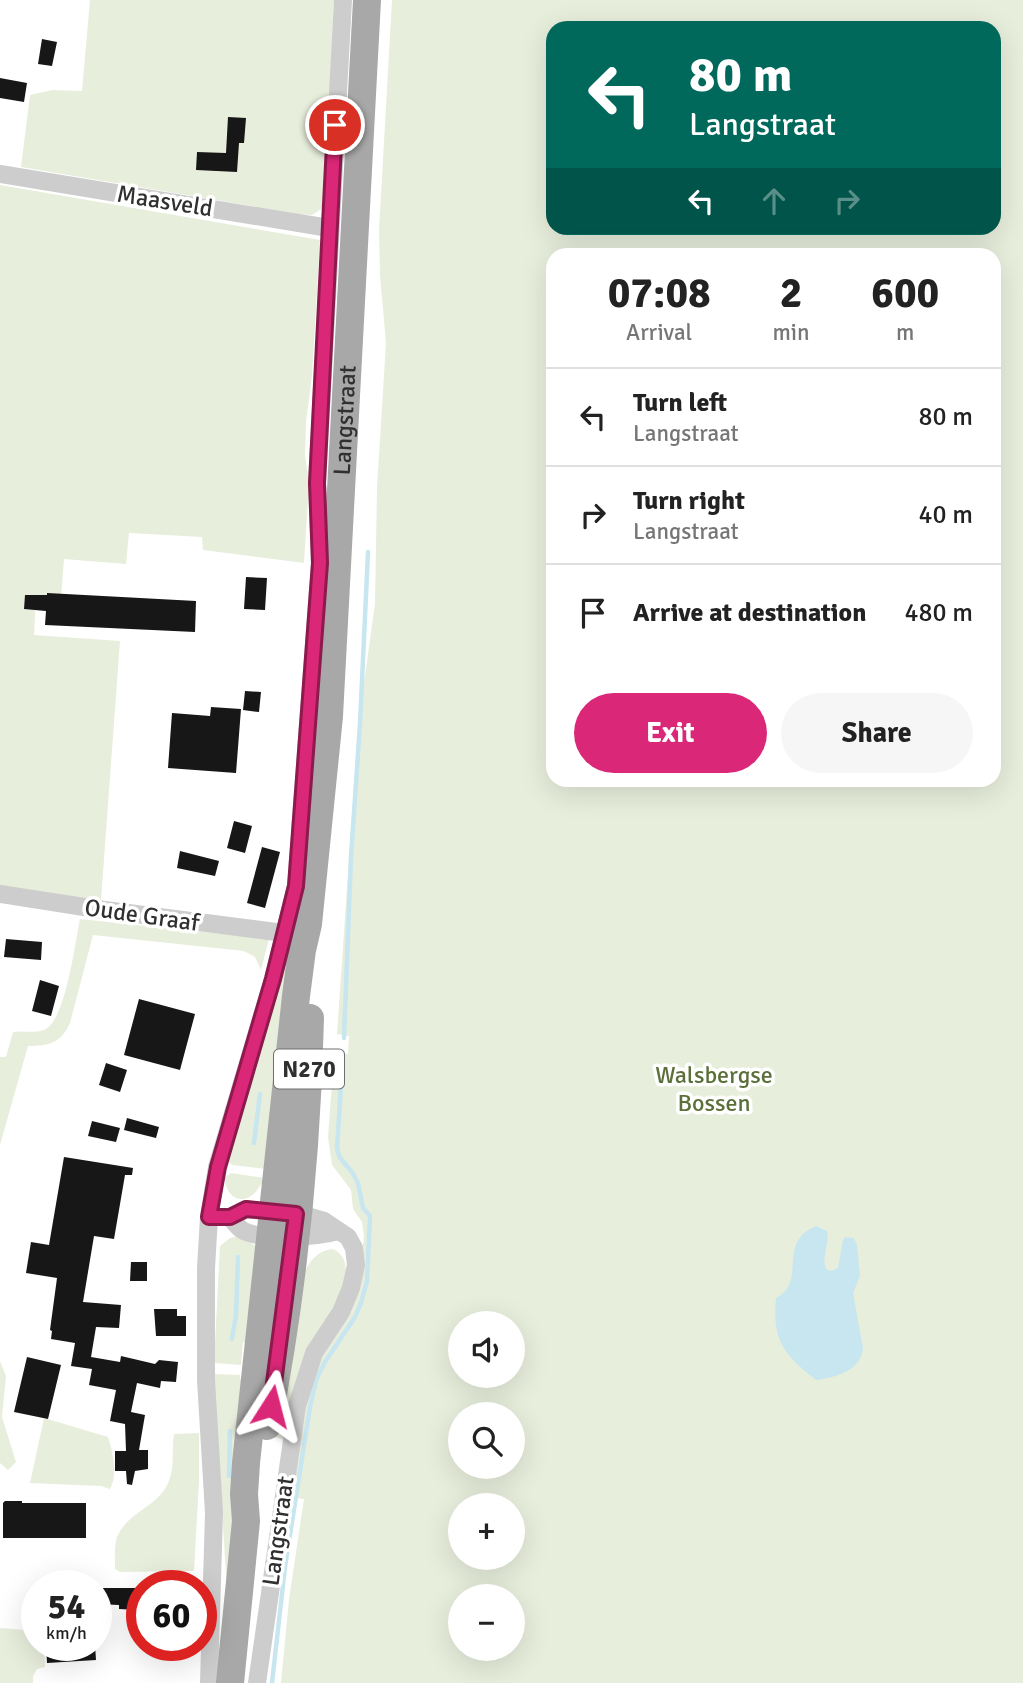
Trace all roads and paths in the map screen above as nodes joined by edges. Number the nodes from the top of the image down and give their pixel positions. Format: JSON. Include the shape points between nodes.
{"nodes":[{"id":1,"x":343,"y":0,"type":"edge"},
{"id":2,"x":367,"y":0,"type":"edge"},
{"id":3,"x":0,"y":174,"type":"edge"},
{"id":4,"x":329,"y":228,"type":"junction"},
{"id":5,"x":0,"y":894,"type":"edge"},
{"id":6,"x":296,"y":929,"type":"junction"},
{"id":7,"x":209,"y":1217,"type":"junction"},
{"id":8,"x":284,"y":1225,"type":"junction"},
{"id":9,"x":209,"y":1683,"type":"edge"},
{"id":10,"x":230,"y":1683,"type":"edge"},
{"id":11,"x":257,"y":1683,"type":"edge"}],
"edges":[{"from":1,"to":4,"type":"street","name":"Langstraat"},
{"from":2,"to":6,"type":"main road","name":"Langstraat","number":"N270","via":[[330,703]]},
{"from":3,"to":4,"type":"street","name":"Maasveld"},
{"from":4,"to":6,"type":"street","name":"Langstraat","via":[[317,483],[320,563]]},
{"from":5,"to":6,"type":"street","name":"Oude Graaf","via":[[97,909]]},
{"from":6,"to":7,"type":"street","name":"Langstraat","via":[[273,979],[218,1167]]},
{"from":6,"to":8,"type":"main road","name":"Langstraat","number":"N270","via":[[313,948],[309,1069]]},
{"from":7,"to":8,"type":"street","name":"Langstraat","via":[[230,1217],[242,1230]]},
{"from":7,"to":9,"type":"street","name":"Langstraat","via":[[206,1380],[214,1540]]},
{"from":8,"to":10,"type":"main road","name":"Langstraat","number":"N270","via":[[272,1400],[257,1488],[246,1521]]},
{"from":8,"to":11,"type":"street","name":"Langstraat","via":[[319,1236],[338,1231],[354,1248],[356,1265],[341,1312],[314,1353],[297,1406]]}]}
